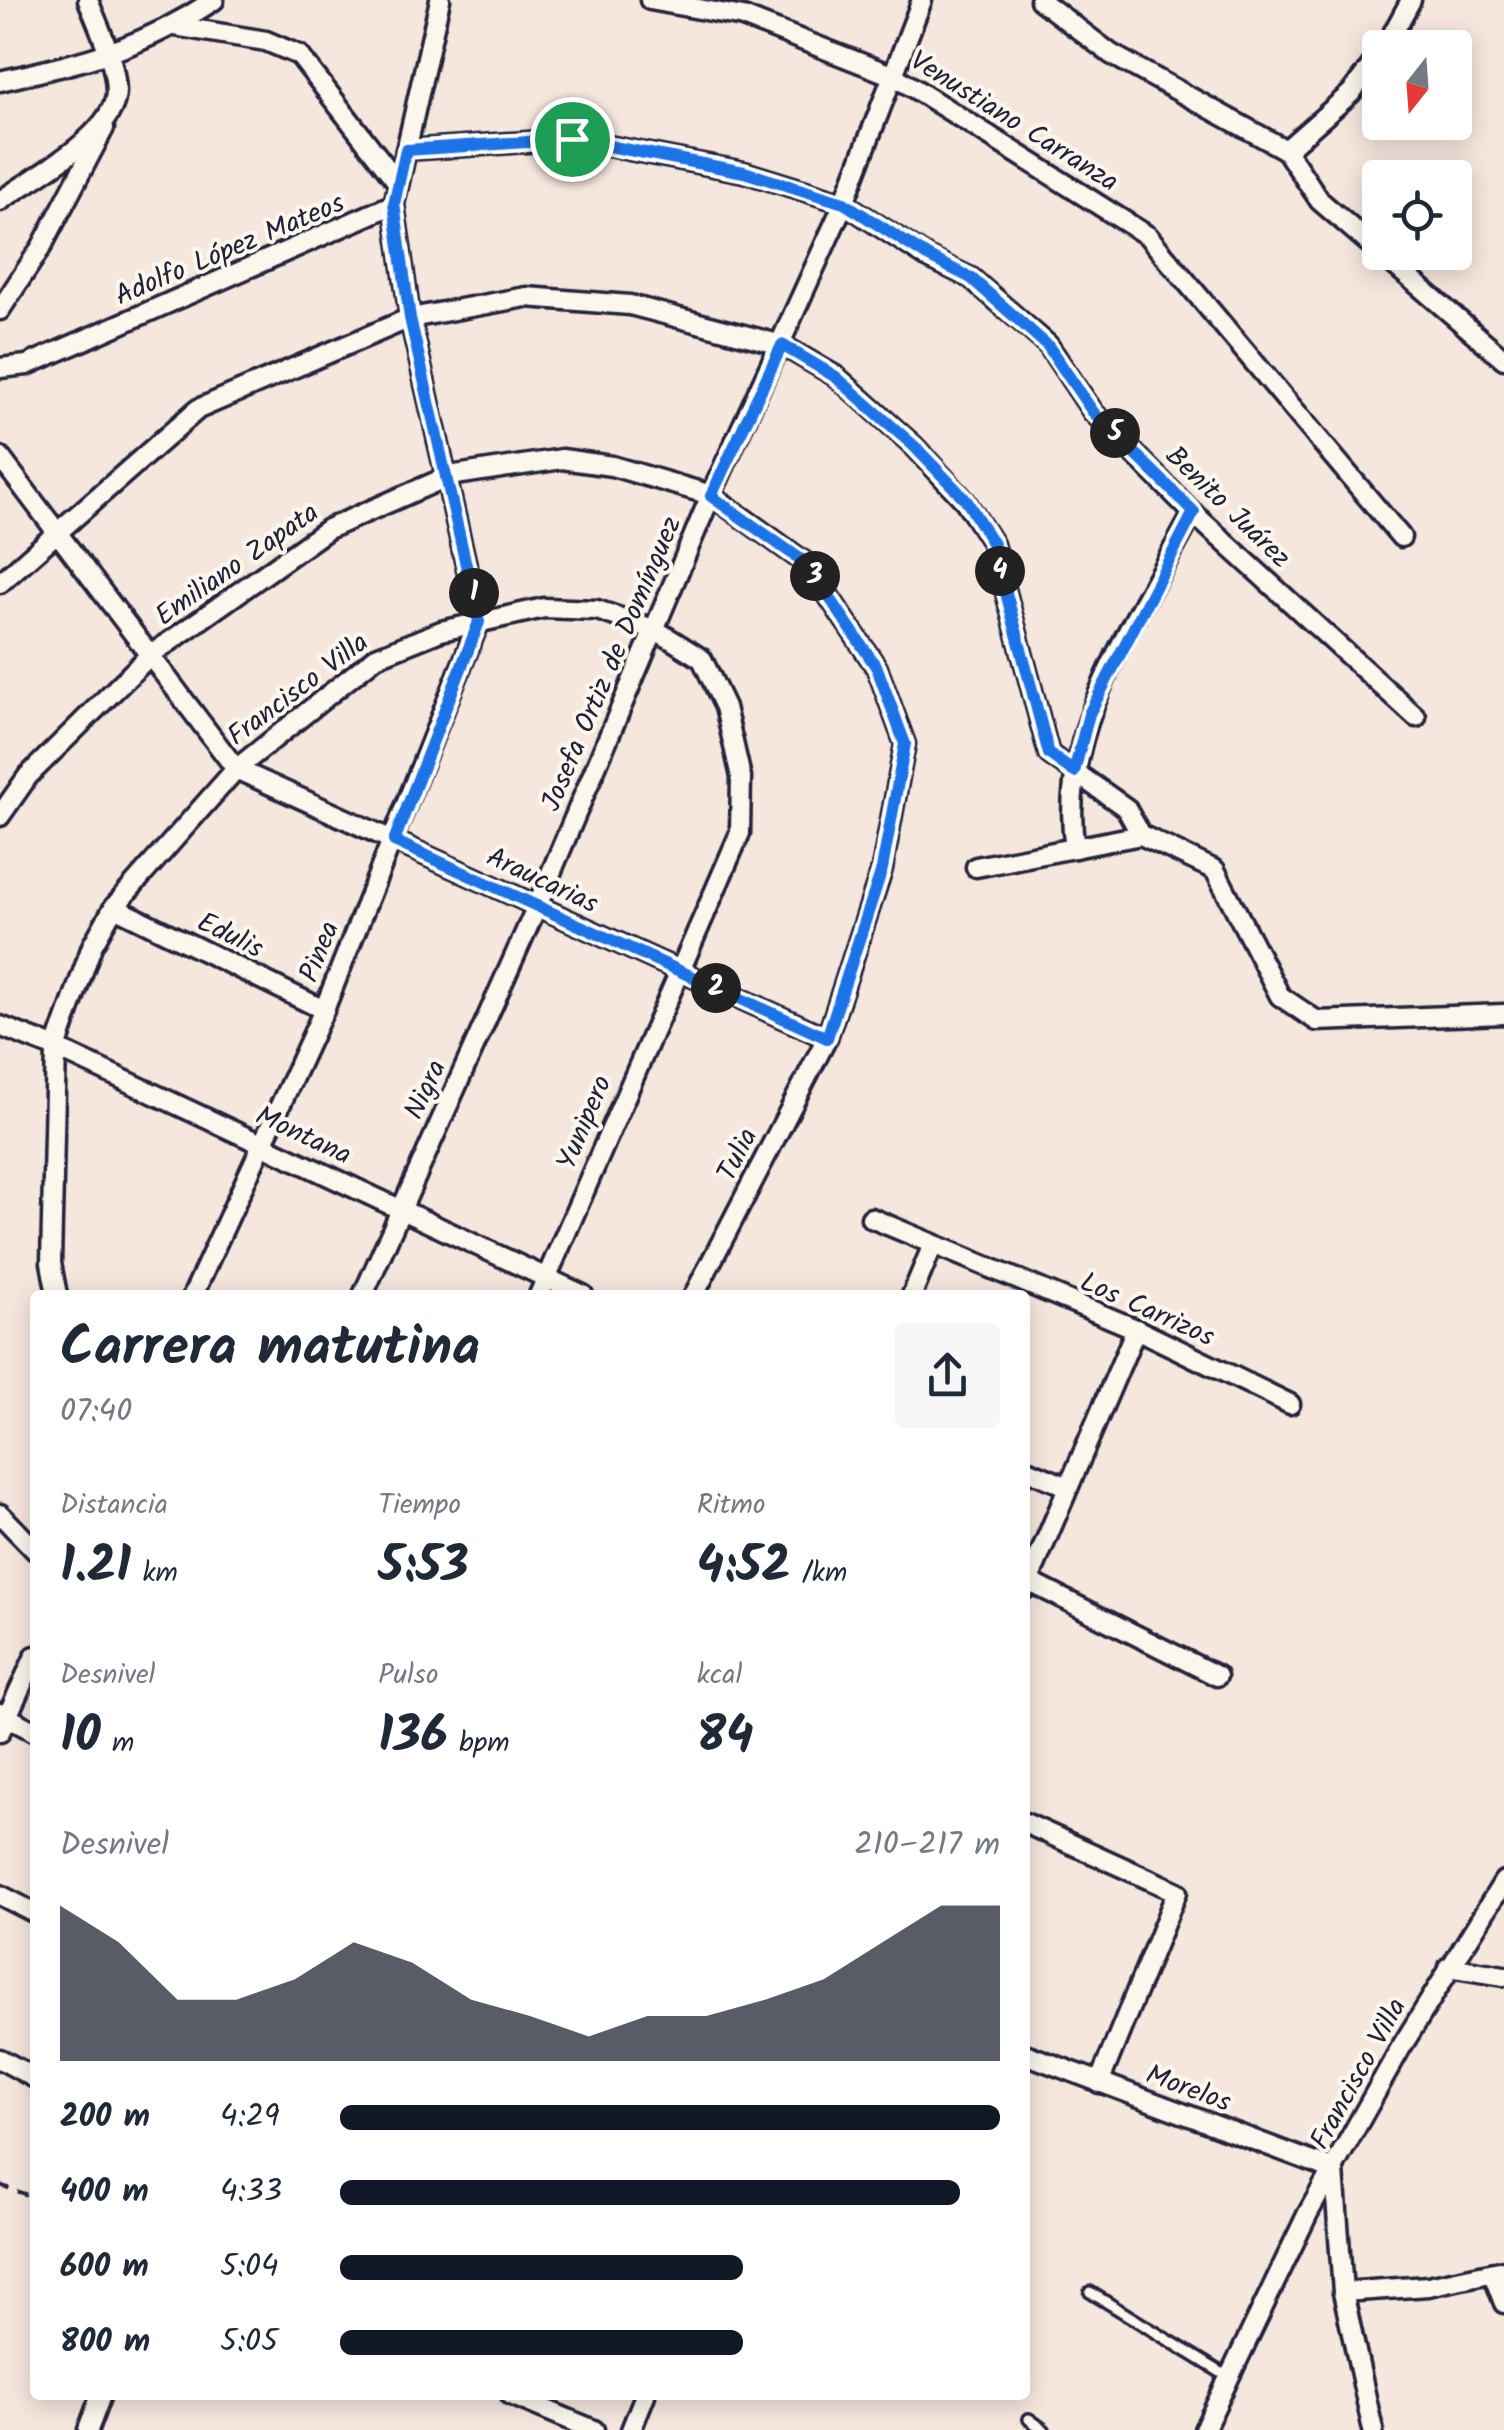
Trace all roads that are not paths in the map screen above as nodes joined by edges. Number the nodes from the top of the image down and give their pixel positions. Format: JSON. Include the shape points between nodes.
{"nodes":[{"id":1,"x":88,"y":0,"type":"edge"},
{"id":2,"x":214,"y":0,"type":"edge"},
{"id":3,"x":440,"y":0,"type":"edge"},
{"id":4,"x":650,"y":0,"type":"edge"},
{"id":5,"x":922,"y":0,"type":"edge"},
{"id":6,"x":1411,"y":0,"type":"edge"},
{"id":7,"x":1048,"y":2,"type":"edge"},
{"id":8,"x":176,"y":26,"type":"junction"},
{"id":9,"x":1394,"y":30,"type":"edge"},
{"id":10,"x":110,"y":56,"type":"junction"},
{"id":11,"x":896,"y":77,"type":"junction"},
{"id":12,"x":1362,"y":78,"type":"edge"},
{"id":13,"x":0,"y":81,"type":"edge"},
{"id":14,"x":106,"y":125,"type":"junction"},
{"id":15,"x":406,"y":150,"type":"junction"},
{"id":16,"x":1286,"y":150,"type":"junction"},
{"id":17,"x":398,"y":182,"type":"junction"},
{"id":18,"x":0,"y":201,"type":"edge"},
{"id":19,"x":844,"y":203,"type":"junction"},
{"id":20,"x":394,"y":204,"type":"junction"},
{"id":21,"x":0,"y":310,"type":"edge"},
{"id":22,"x":410,"y":318,"type":"junction"},
{"id":23,"x":782,"y":345,"type":"junction"},
{"id":24,"x":1504,"y":359,"type":"edge"},
{"id":25,"x":0,"y":368,"type":"edge"},
{"id":26,"x":0,"y":458,"type":"edge"},
{"id":27,"x":449,"y":476,"type":"junction"},
{"id":28,"x":711,"y":496,"type":"junction"},
{"id":29,"x":1194,"y":512,"type":"junction"},
{"id":30,"x":56,"y":531,"type":"junction"},
{"id":31,"x":1401,"y":538,"type":"dead end"},
{"id":32,"x":0,"y":583,"type":"edge"},
{"id":33,"x":479,"y":622,"type":"junction"},
{"id":34,"x":656,"y":630,"type":"junction"},
{"id":35,"x":148,"y":656,"type":"junction"},
{"id":36,"x":1416,"y":718,"type":"dead end"},
{"id":37,"x":236,"y":769,"type":"junction"},
{"id":38,"x":1074,"y":772,"type":"junction"},
{"id":39,"x":0,"y":816,"type":"edge"},
{"id":40,"x":1141,"y":834,"type":"junction"},
{"id":41,"x":394,"y":841,"type":"junction"},
{"id":42,"x":1075,"y":848,"type":"junction"},
{"id":43,"x":976,"y":867,"type":"dead end"},
{"id":44,"x":537,"y":906,"type":"junction"},
{"id":45,"x":114,"y":908,"type":"junction"},
{"id":46,"x":678,"y":970,"type":"junction"},
{"id":47,"x":324,"y":1010,"type":"junction"},
{"id":48,"x":1504,"y":1014,"type":"edge"},
{"id":49,"x":0,"y":1026,"type":"edge"},
{"id":50,"x":827,"y":1038,"type":"junction"},
{"id":51,"x":56,"y":1048,"type":"junction"},
{"id":52,"x":262,"y":1145,"type":"junction"},
{"id":53,"x":399,"y":1210,"type":"junction"},
{"id":54,"x":872,"y":1218,"type":"dead end"},
{"id":55,"x":932,"y":1246,"type":"junction"},
{"id":56,"x":543,"y":1287,"type":"edge"},
{"id":57,"x":56,"y":1290,"type":"edge"},
{"id":58,"x":195,"y":1290,"type":"edge"},
{"id":59,"x":365,"y":1290,"type":"edge"},
{"id":60,"x":697,"y":1290,"type":"edge"},
{"id":61,"x":914,"y":1290,"type":"edge"},
{"id":62,"x":1136,"y":1329,"type":"junction"},
{"id":63,"x":1290,"y":1404,"type":"dead end"},
{"id":64,"x":1030,"y":1471,"type":"edge"},
{"id":65,"x":1068,"y":1487,"type":"junction"},
{"id":66,"x":0,"y":1514,"type":"edge"},
{"id":67,"x":30,"y":1545,"type":"edge"},
{"id":68,"x":1030,"y":1576,"type":"edge"},
{"id":69,"x":1030,"y":1587,"type":"edge"},
{"id":70,"x":30,"y":1666,"type":"edge"},
{"id":71,"x":1216,"y":1676,"type":"dead end"},
{"id":72,"x":2,"y":1721,"type":"edge"},
{"id":73,"x":30,"y":1730,"type":"edge"},
{"id":74,"x":1030,"y":1826,"type":"edge"},
{"id":75,"x":1504,"y":1881,"type":"edge"},
{"id":76,"x":0,"y":1895,"type":"edge"},
{"id":77,"x":30,"y":1910,"type":"edge"},
{"id":78,"x":1450,"y":1967,"type":"junction"},
{"id":79,"x":1504,"y":1976,"type":"edge"},
{"id":80,"x":1030,"y":2056,"type":"edge"},
{"id":81,"x":0,"y":2058,"type":"edge"},
{"id":82,"x":30,"y":2075,"type":"edge"},
{"id":83,"x":1099,"y":2082,"type":"junction"},
{"id":84,"x":1334,"y":2170,"type":"junction"},
{"id":85,"x":1498,"y":2272,"type":"edge"},
{"id":86,"x":1090,"y":2292,"type":"dead end"},
{"id":87,"x":1343,"y":2292,"type":"junction"},
{"id":88,"x":1504,"y":2303,"type":"edge"},
{"id":89,"x":1230,"y":2378,"type":"junction"},
{"id":90,"x":99,"y":2400,"type":"edge"},
{"id":91,"x":524,"y":2400,"type":"edge"},
{"id":92,"x":643,"y":2400,"type":"edge"},
{"id":93,"x":1028,"y":2419,"type":"dead end"},
{"id":94,"x":88,"y":2430,"type":"edge"},
{"id":95,"x":594,"y":2430,"type":"edge"},
{"id":96,"x":630,"y":2430,"type":"edge"},
{"id":97,"x":1044,"y":2430,"type":"edge"},
{"id":98,"x":1204,"y":2430,"type":"edge"},
{"id":99,"x":1373,"y":2430,"type":"edge"}],
"edges":[{"from":1,"to":10,"type":"street"},
{"from":2,"to":8,"type":"street"},
{"from":3,"to":15,"type":"street"},
{"from":4,"to":11,"type":"street","name":"Venustiano Carranza","via":[[744,17]]},
{"from":5,"to":11,"type":"street","name":"Josefa Ortiz de Domínguez"},
{"from":6,"to":9,"type":"street"},
{"from":7,"to":16,"type":"street","via":[[1111,54]]},
{"from":8,"to":10,"type":"street"},
{"from":8,"to":17,"type":"street","via":[[266,41],[299,55]]},
{"from":10,"to":13,"type":"street"},
{"from":10,"to":14,"type":"street","via":[[116,93]]},
{"from":11,"to":19,"type":"street","name":"Josefa Ortiz de Domínguez"},
{"from":11,"to":31,"type":"street","name":"Venustiano Carranza","via":[[1148,236]]},
{"from":12,"to":16,"type":"street"},
{"from":14,"to":18,"type":"street"},
{"from":14,"to":21,"type":"street"},
{"from":15,"to":17,"type":"street"},
{"from":15,"to":19,"type":"street","name":"Benito Juárez","via":[[572,139],[744,172]]},
{"from":16,"to":24,"type":"street","via":[[1320,202]]},
{"from":17,"to":20,"type":"street"},
{"from":19,"to":23,"type":"street","name":"Josefa Ortiz de Domínguez"},
{"from":19,"to":29,"type":"street","name":"Benito Juárez","via":[[971,278],[1048,346],[1093,412]]},
{"from":20,"to":22,"type":"street"},
{"from":20,"to":25,"type":"street","name":"Adolfo López Mateos","via":[[27,365]]},
{"from":22,"to":23,"type":"street","via":[[543,298],[630,305]]},
{"from":22,"to":27,"type":"street"},
{"from":22,"to":30,"type":"street","via":[[198,409]]},
{"from":23,"to":28,"type":"street","name":"Josefa Ortiz de Domínguez"},
{"from":23,"to":38,"type":"street","via":[[836,377],[966,500],[993,544],[1049,754]]},
{"from":26,"to":30,"type":"street"},
{"from":27,"to":28,"type":"street","name":"Emiliano Zapata","via":[[562,459],[612,466]]},
{"from":27,"to":33,"type":"street"},
{"from":27,"to":35,"type":"street","name":"Emiliano Zapata","via":[[328,529]]},
{"from":28,"to":34,"type":"street","name":"Josefa Ortiz de Domínguez"},
{"from":28,"to":50,"type":"street","name":"Emiliano Zapata","via":[[807,564],[877,668],[905,744],[882,869]]},
{"from":29,"to":36,"type":"street","name":"Benito Juárez"},
{"from":29,"to":38,"type":"street","via":[[1089,714]]},
{"from":30,"to":32,"type":"street"},
{"from":30,"to":35,"type":"street"},
{"from":33,"to":34,"type":"street","name":"Francisco Villa","via":[[562,608],[597,610]]},
{"from":33,"to":37,"type":"street","name":"Francisco Villa","via":[[376,658]]},
{"from":33,"to":41,"type":"street","name":"Pinea"},
{"from":34,"to":44,"type":"street","name":"Josefa Ortiz de Domínguez"},
{"from":34,"to":46,"type":"street","name":"Francisco Villa","via":[[702,659],[725,707],[741,777],[740,834]]},
{"from":35,"to":37,"type":"street"},
{"from":35,"to":39,"type":"street","name":"Emiliano Zapata","via":[[28,776]]},
{"from":37,"to":41,"type":"street","name":"Araucarias"},
{"from":37,"to":45,"type":"street","name":"Francisco Villa"},
{"from":38,"to":40,"type":"street","via":[[1126,808]]},
{"from":38,"to":42,"type":"street","via":[[1069,803]]},
{"from":40,"to":42,"type":"street"},
{"from":40,"to":48,"type":"street","via":[[1215,870],[1280,996],[1317,1021]]},
{"from":41,"to":44,"type":"street","name":"Araucarias"},
{"from":41,"to":47,"type":"street","name":"Pinea"},
{"from":42,"to":43,"type":"street"},
{"from":44,"to":46,"type":"street","name":"Araucarias"},
{"from":44,"to":53,"type":"street","name":"Nigra"},
{"from":45,"to":47,"type":"street","name":"Edulis"},
{"from":45,"to":51,"type":"street","name":"Francisco Villa","via":[[92,946]]},
{"from":46,"to":50,"type":"street","name":"Araucarias"},
{"from":46,"to":56,"type":"street","name":"Yunipero"},
{"from":47,"to":52,"type":"street","name":"Pinea"},
{"from":49,"to":51,"type":"street","name":"Montana"},
{"from":50,"to":60,"type":"street","name":"Tulia"},
{"from":51,"to":52,"type":"street","name":"Montana"},
{"from":51,"to":57,"type":"street","name":"Francisco Villa","via":[[51,1263]]},
{"from":52,"to":53,"type":"street","name":"Montana"},
{"from":52,"to":58,"type":"street","name":"Pinea"},
{"from":53,"to":56,"type":"street","name":"Montana"},
{"from":53,"to":59,"type":"street","name":"Nigra"},
{"from":54,"to":55,"type":"street","name":"Los Carrizos"},
{"from":55,"to":61,"type":"street"},
{"from":55,"to":62,"type":"street","name":"Los Carrizos"},
{"from":62,"to":63,"type":"street","name":"Los Carrizos"},
{"from":62,"to":65,"type":"street"},
{"from":64,"to":65,"type":"street"},
{"from":65,"to":68,"type":"street"},
{"from":66,"to":67,"type":"street"},
{"from":69,"to":71,"type":"street"},
{"from":70,"to":72,"type":"street"},
{"from":72,"to":73,"type":"street"},
{"from":74,"to":83,"type":"street","via":[[1177,1892]]},
{"from":75,"to":78,"type":"street","name":"Francisco Villa"},
{"from":76,"to":77,"type":"street"},
{"from":78,"to":79,"type":"street"},
{"from":78,"to":84,"type":"street","name":"Francisco Villa"},
{"from":80,"to":83,"type":"street","name":"Morelos"},
{"from":81,"to":82,"type":"street"},
{"from":83,"to":84,"type":"street","name":"Morelos"},
{"from":84,"to":87,"type":"street","name":"Francisco Villa"},
{"from":84,"to":89,"type":"street"},
{"from":85,"to":87,"type":"street"},
{"from":85,"to":88,"type":"street"},
{"from":86,"to":89,"type":"lane"},
{"from":87,"to":99,"type":"street","name":"Francisco Villa"},
{"from":89,"to":98,"type":"street"},
{"from":90,"to":94,"type":"street"},
{"from":91,"to":95,"type":"street"},
{"from":92,"to":96,"type":"street"},
{"from":93,"to":97,"type":"lane"}]}
